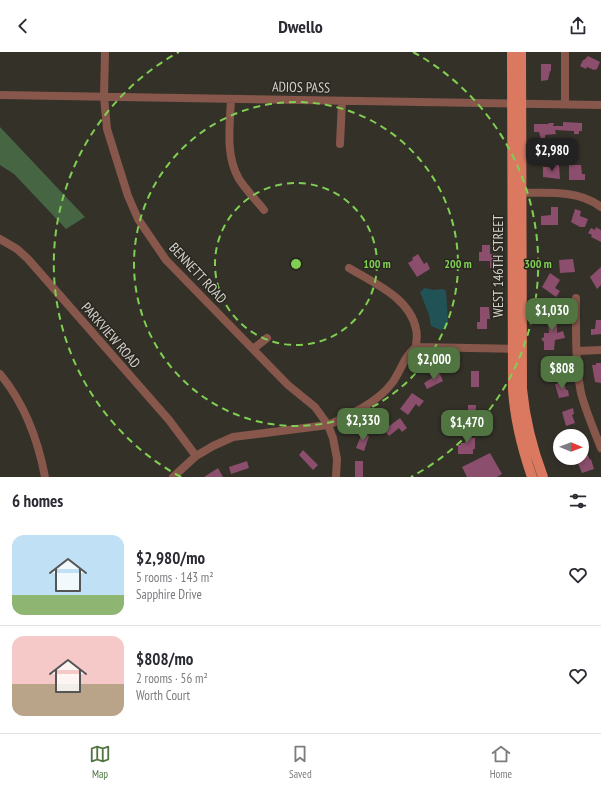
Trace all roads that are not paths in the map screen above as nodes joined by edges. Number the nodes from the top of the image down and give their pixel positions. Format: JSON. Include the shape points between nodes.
{"nodes":[{"id":1,"x":105,"y":52,"type":"edge"},
{"id":2,"x":512,"y":52,"type":"edge"},
{"id":3,"x":522,"y":52,"type":"edge"},
{"id":4,"x":565,"y":52,"type":"edge"},
{"id":5,"x":0,"y":95,"type":"edge"},
{"id":6,"x":104,"y":97,"type":"junction"},
{"id":7,"x":231,"y":99,"type":"junction"},
{"id":8,"x":342,"y":101,"type":"junction"},
{"id":9,"x":517,"y":104,"type":"junction"},
{"id":10,"x":565,"y":104,"type":"junction"},
{"id":11,"x":601,"y":104,"type":"edge"},
{"id":12,"x":340,"y":144,"type":"dead end"},
{"id":13,"x":517,"y":193,"type":"junction"},
{"id":14,"x":601,"y":207,"type":"edge"},
{"id":15,"x":264,"y":210,"type":"dead end"},
{"id":16,"x":0,"y":239,"type":"edge"},
{"id":17,"x":349,"y":268,"type":"dead end"},
{"id":18,"x":576,"y":298,"type":"dead end"},
{"id":19,"x":267,"y":338,"type":"dead end"},
{"id":20,"x":416,"y":347,"type":"junction"},
{"id":21,"x":517,"y":348,"type":"junction"},
{"id":22,"x":254,"y":349,"type":"junction"},
{"id":23,"x":601,"y":350,"type":"edge"},
{"id":24,"x":577,"y":351,"type":"junction"},
{"id":25,"x":0,"y":374,"type":"edge"},
{"id":26,"x":328,"y":426,"type":"junction"},
{"id":27,"x":601,"y":448,"type":"edge"},
{"id":28,"x":196,"y":456,"type":"junction"},
{"id":29,"x":45,"y":477,"type":"edge"},
{"id":30,"x":173,"y":477,"type":"edge"},
{"id":31,"x":336,"y":477,"type":"edge"},
{"id":32,"x":532,"y":477,"type":"edge"},
{"id":33,"x":543,"y":477,"type":"edge"}],
"edges":[{"from":1,"to":6,"type":"street","name":"BENNETT ROAD"},
{"from":2,"to":9,"type":"main road","name":"WEST 146TH STREET"},
{"from":3,"to":9,"type":"main road","name":"WEST 146TH STREET"},
{"from":4,"to":10,"type":"street"},
{"from":5,"to":6,"type":"street","name":"ADIOS PASS"},
{"from":6,"to":7,"type":"street","name":"ADIOS PASS"},
{"from":6,"to":22,"type":"street","name":"BENNETT ROAD","via":[[109,140],[138,219],[166,260]]},
{"from":7,"to":8,"type":"street","name":"ADIOS PASS"},
{"from":7,"to":15,"type":"street","via":[[231,159],[240,179]]},
{"from":8,"to":9,"type":"street","name":"ADIOS PASS"},
{"from":8,"to":12,"type":"street"},
{"from":9,"to":10,"type":"street","name":"ADIOS PASS"},
{"from":9,"to":13,"type":"main road","name":"WEST 146TH STREET"},
{"from":10,"to":11,"type":"street","name":"ADIOS PASS"},
{"from":13,"to":14,"type":"street","via":[[571,194],[590,200]]},
{"from":13,"to":21,"type":"main road","name":"WEST 146TH STREET"},
{"from":16,"to":28,"type":"street","name":"PARKVIEW ROAD","via":[[17,249],[33,265],[169,420]]},
{"from":17,"to":20,"type":"street","via":[[399,299],[408,309],[417,330]]},
{"from":18,"to":24,"type":"street"},
{"from":19,"to":22,"type":"street"},
{"from":20,"to":21,"type":"street"},
{"from":20,"to":26,"type":"street","via":[[408,354],[388,388],[366,405]]},
{"from":21,"to":32,"type":"main road","name":"WEST 146TH STREET","via":[[514,410]]},
{"from":21,"to":33,"type":"main road","name":"WEST 146TH STREET","via":[[524,409]]},
{"from":22,"to":26,"type":"street","name":"BENNETT ROAD","via":[[288,385],[315,407]]},
{"from":23,"to":24,"type":"street"},
{"from":24,"to":27,"type":"street","via":[[582,394]]},
{"from":25,"to":29,"type":"street","via":[[26,415],[40,452]]},
{"from":26,"to":28,"type":"street","via":[[233,437]]},
{"from":26,"to":31,"type":"street","name":"BENNETT ROAD","via":[[336,454]]},
{"from":28,"to":30,"type":"street"}]}
